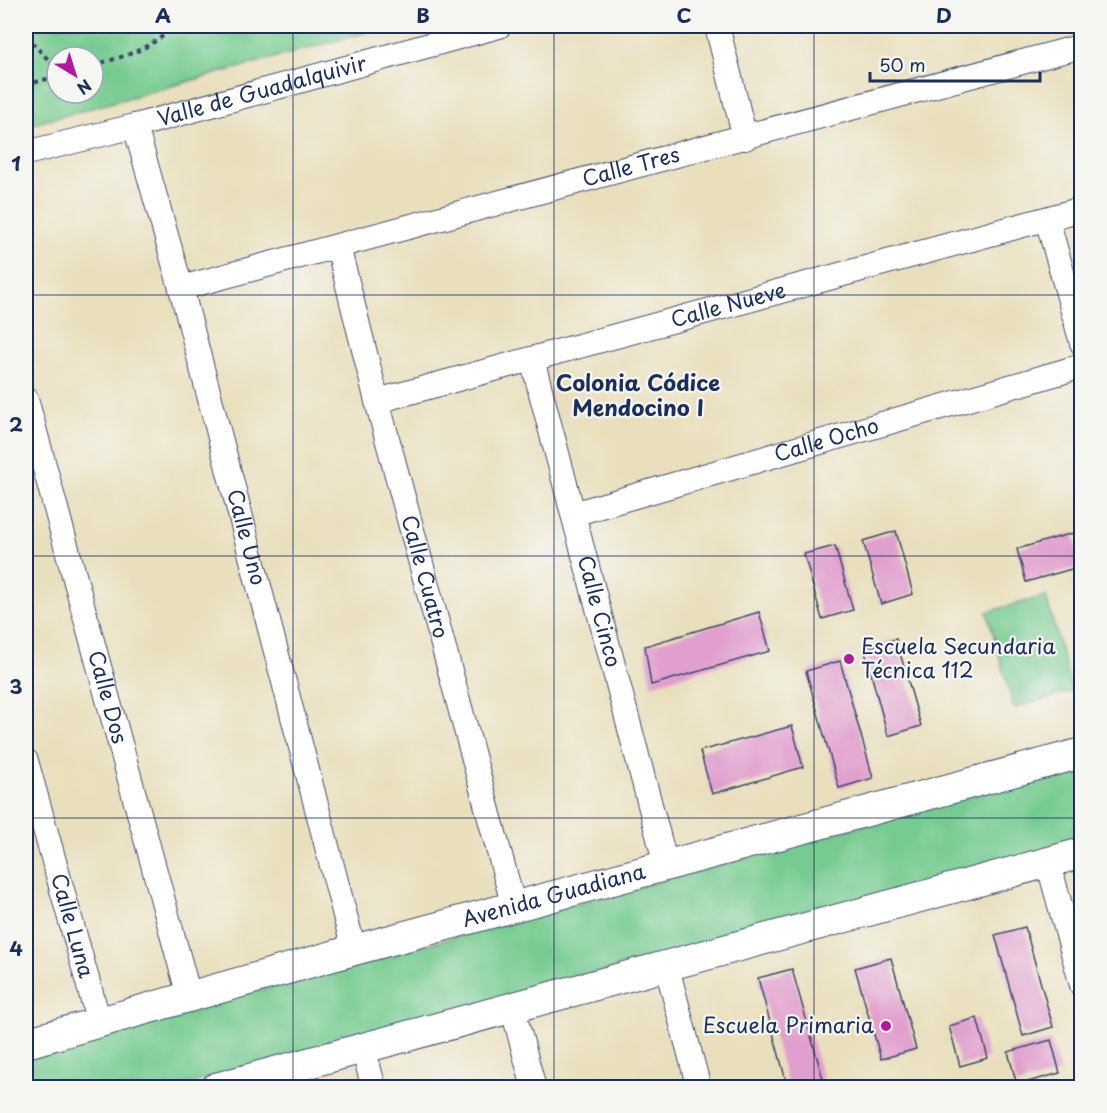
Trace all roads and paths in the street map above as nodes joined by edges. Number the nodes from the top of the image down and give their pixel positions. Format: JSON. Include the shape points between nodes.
{"nodes":[{"id":1,"x":175,"y":26,"type":"edge"},
{"id":2,"x":499,"y":26,"type":"edge"},
{"id":3,"x":717,"y":26,"type":"edge"},
{"id":4,"x":26,"y":36,"type":"edge"},
{"id":5,"x":1082,"y":46,"type":"edge"},
{"id":6,"x":45,"y":56,"type":"edge"},
{"id":7,"x":105,"y":61,"type":"edge"},
{"id":8,"x":45,"y":79,"type":"edge"},
{"id":9,"x":26,"y":85,"type":"edge"},
{"id":10,"x":135,"y":126,"type":"junction"},
{"id":11,"x":745,"y":138,"type":"junction"},
{"id":12,"x":26,"y":153,"type":"edge"},
{"id":13,"x":1082,"y":209,"type":"edge"},
{"id":14,"x":1047,"y":219,"type":"junction"},
{"id":15,"x":338,"y":246,"type":"junction"},
{"id":16,"x":181,"y":288,"type":"junction"},
{"id":17,"x":1082,"y":343,"type":"edge"},
{"id":18,"x":532,"y":359,"type":"junction"},
{"id":19,"x":1082,"y":366,"type":"edge"},
{"id":20,"x":26,"y":399,"type":"edge"},
{"id":21,"x":377,"y":401,"type":"junction"},
{"id":22,"x":573,"y":514,"type":"junction"},
{"id":23,"x":1082,"y":753,"type":"edge"},
{"id":24,"x":26,"y":761,"type":"edge"},
{"id":25,"x":1082,"y":853,"type":"edge"},
{"id":26,"x":1048,"y":862,"type":"junction"},
{"id":27,"x":666,"y":865,"type":"junction"},
{"id":28,"x":514,"y":907,"type":"junction"},
{"id":29,"x":354,"y":950,"type":"junction"},
{"id":30,"x":666,"y":964,"type":"junction"},
{"id":31,"x":1082,"y":985,"type":"edge"},
{"id":32,"x":189,"y":996,"type":"junction"},
{"id":33,"x":512,"y":1005,"type":"junction"},
{"id":34,"x":99,"y":1022,"type":"junction"},
{"id":35,"x":26,"y":1043,"type":"edge"},
{"id":36,"x":363,"y":1048,"type":"junction"},
{"id":37,"x":216,"y":1088,"type":"edge"},
{"id":38,"x":374,"y":1088,"type":"edge"},
{"id":39,"x":534,"y":1088,"type":"edge"},
{"id":40,"x":699,"y":1088,"type":"edge"}],
"edges":[{"from":1,"to":7,"type":"path","via":[[146,48]]},
{"from":2,"to":10,"type":"street","name":"Valle de Guadalquivir"},
{"from":3,"to":11,"type":"street"},
{"from":4,"to":6,"type":"path"},
{"from":5,"to":11,"type":"street","name":"Calle Tres"},
{"from":8,"to":9,"type":"path"},
{"from":10,"to":12,"type":"street","name":"Valle de Guadalquivir"},
{"from":10,"to":16,"type":"street","name":"Calle Uno"},
{"from":11,"to":15,"type":"street","name":"Calle Tres"},
{"from":13,"to":14,"type":"street","name":"Calle Nueve"},
{"from":14,"to":17,"type":"street"},
{"from":14,"to":18,"type":"street","name":"Calle Nueve"},
{"from":15,"to":16,"type":"street","name":"Calle Tres"},
{"from":15,"to":21,"type":"street","name":"Calle Cuatro"},
{"from":16,"to":29,"type":"street","name":"Calle Uno"},
{"from":18,"to":21,"type":"street","name":"Calle Nueve"},
{"from":18,"to":22,"type":"street","name":"Calle Cinco"},
{"from":19,"to":22,"type":"street","name":"Calle Ocho"},
{"from":20,"to":32,"type":"street","name":"Calle Dos"},
{"from":21,"to":28,"type":"street","name":"Calle Cuatro"},
{"from":22,"to":27,"type":"street","name":"Calle Cinco"},
{"from":23,"to":27,"type":"street","name":"Avenida Guadiana"},
{"from":24,"to":34,"type":"street","name":"Calle Luna"},
{"from":25,"to":26,"type":"street"},
{"from":26,"to":30,"type":"street"},
{"from":26,"to":31,"type":"street"},
{"from":27,"to":28,"type":"street","name":"Avenida Guadiana"},
{"from":28,"to":29,"type":"street","name":"Avenida Guadiana"},
{"from":29,"to":32,"type":"street","name":"Avenida Guadiana"},
{"from":30,"to":33,"type":"street"},
{"from":30,"to":40,"type":"street"},
{"from":32,"to":34,"type":"street","name":"Avenida Guadiana"},
{"from":33,"to":36,"type":"street"},
{"from":33,"to":39,"type":"street"},
{"from":34,"to":35,"type":"street","name":"Avenida Guadiana"},
{"from":36,"to":37,"type":"street"},
{"from":36,"to":38,"type":"street"}]}
